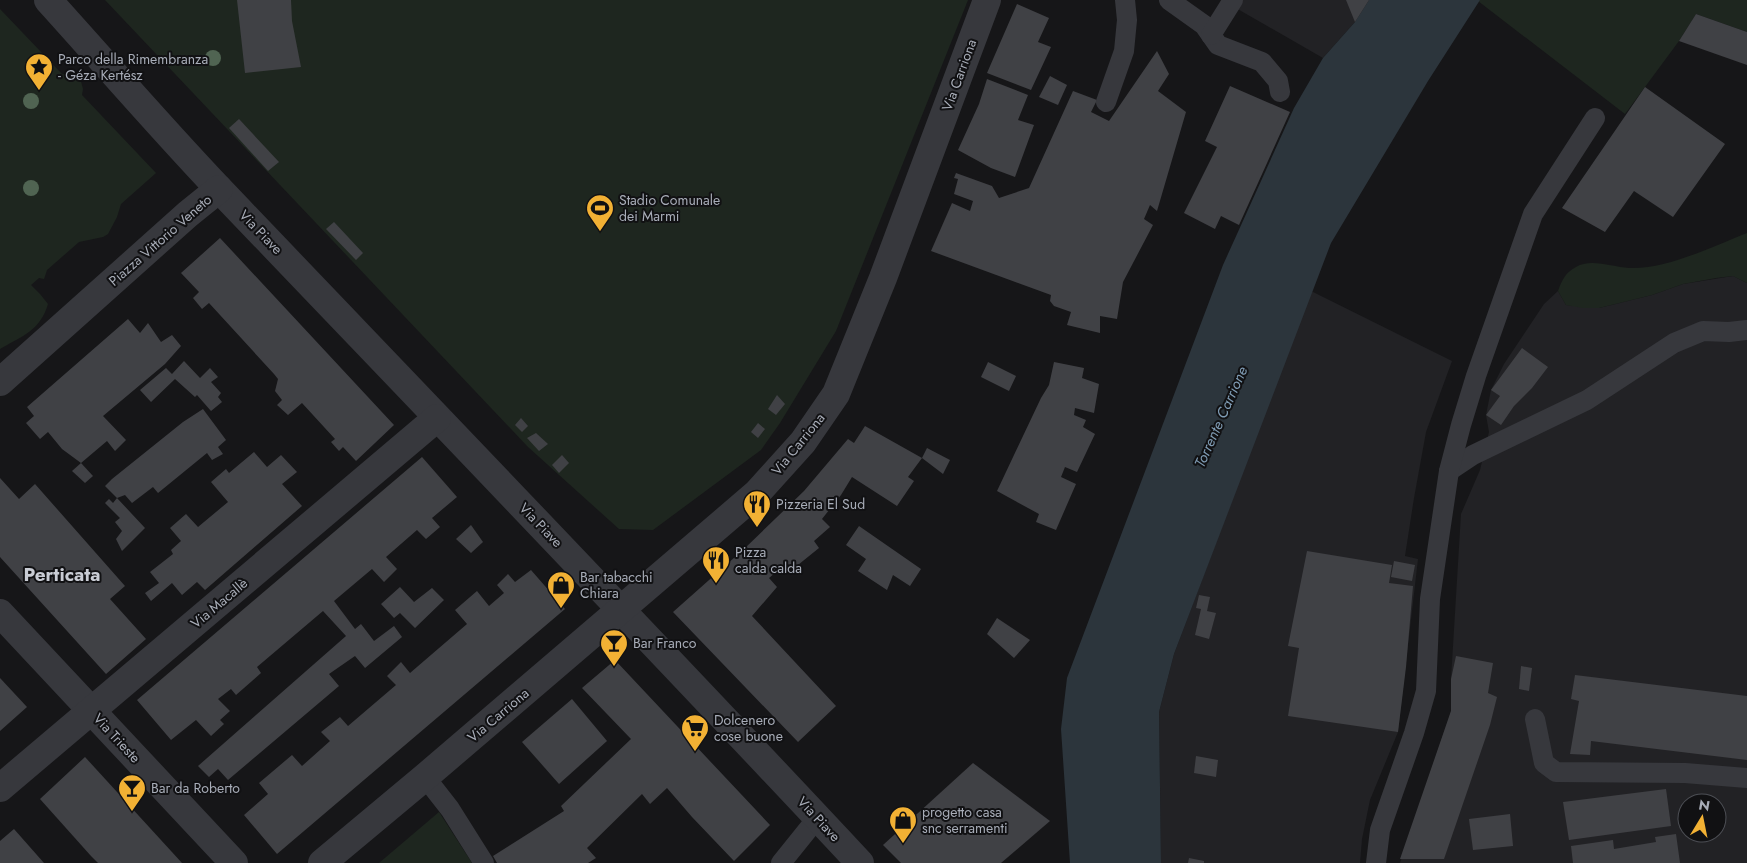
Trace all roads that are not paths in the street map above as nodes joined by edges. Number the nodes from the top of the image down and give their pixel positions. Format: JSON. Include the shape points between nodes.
{"nodes":[{"id":1,"x":48,"y":0,"type":"edge"},
{"id":2,"x":987,"y":0,"type":"edge"},
{"id":3,"x":1125,"y":0,"type":"edge"},
{"id":4,"x":1169,"y":0,"type":"edge"},
{"id":5,"x":1233,"y":0,"type":"edge"},
{"id":6,"x":1211,"y":35,"type":"junction"},
{"id":7,"x":1280,"y":92,"type":"dead end"},
{"id":8,"x":1106,"y":102,"type":"dead end"},
{"id":9,"x":1595,"y":118,"type":"dead end"},
{"id":10,"x":220,"y":189,"type":"junction"},
{"id":11,"x":1747,"y":330,"type":"edge"},
{"id":12,"x":0,"y":382,"type":"edge"},
{"id":13,"x":437,"y":418,"type":"junction"},
{"id":14,"x":1449,"y":471,"type":"junction"},
{"id":15,"x":621,"y":609,"type":"junction"},
{"id":16,"x":0,"y":613,"type":"edge"},
{"id":17,"x":91,"y":711,"type":"junction"},
{"id":18,"x":1534,"y":718,"type":"dead end"},
{"id":19,"x":425,"y":777,"type":"junction"},
{"id":20,"x":1747,"y":778,"type":"edge"},
{"id":21,"x":0,"y":788,"type":"edge"},
{"id":22,"x":818,"y":817,"type":"junction"},
{"id":23,"x":234,"y":863,"type":"edge"},
{"id":24,"x":322,"y":863,"type":"edge"},
{"id":25,"x":484,"y":863,"type":"edge"},
{"id":26,"x":781,"y":863,"type":"edge"},
{"id":27,"x":860,"y":863,"type":"edge"},
{"id":28,"x":1376,"y":863,"type":"edge"}],
"edges":[{"from":1,"to":10,"type":"street","name":"Piazza Vittorio Veneto"},
{"from":2,"to":15,"type":"street","name":"Via Carriona","via":[[836,394],[803,442],[757,494]]},
{"from":3,"to":8,"type":"lane","via":[[1124,51]]},
{"from":4,"to":6,"type":"lane","via":[[1204,25]]},
{"from":5,"to":6,"type":"lane"},
{"from":6,"to":7,"type":"lane","via":[[1218,44],[1262,62],[1278,82]]},
{"from":9,"to":14,"type":"lane","via":[[1533,214],[1476,376]]},
{"from":10,"to":12,"type":"street","name":"Piazza Vittorio Veneto"},
{"from":10,"to":13,"type":"street","name":"Via Piave"},
{"from":11,"to":14,"type":"lane","via":[[1703,331],[1674,343],[1587,400],[1473,455]]},
{"from":13,"to":15,"type":"street","name":"Via Piave"},
{"from":13,"to":17,"type":"street","name":"Via Macallè"},
{"from":14,"to":28,"type":"lane","via":[[1430,599],[1426,691],[1380,830]]},
{"from":15,"to":19,"type":"street","name":"Via Carriona"},
{"from":15,"to":22,"type":"street","name":"Via Piave"},
{"from":16,"to":17,"type":"street","name":"Via Trieste"},
{"from":17,"to":21,"type":"street","name":"Via Macallè"},
{"from":17,"to":23,"type":"street","name":"Via Trieste"},
{"from":18,"to":20,"type":"lane","via":[[1544,763],[1556,772],[1685,773]]},
{"from":19,"to":24,"type":"street","name":"Via Carriona"},
{"from":19,"to":25,"type":"lane","via":[[450,809]]},
{"from":22,"to":26,"type":"lane"},
{"from":22,"to":27,"type":"street","name":"Via Piave"}]}
